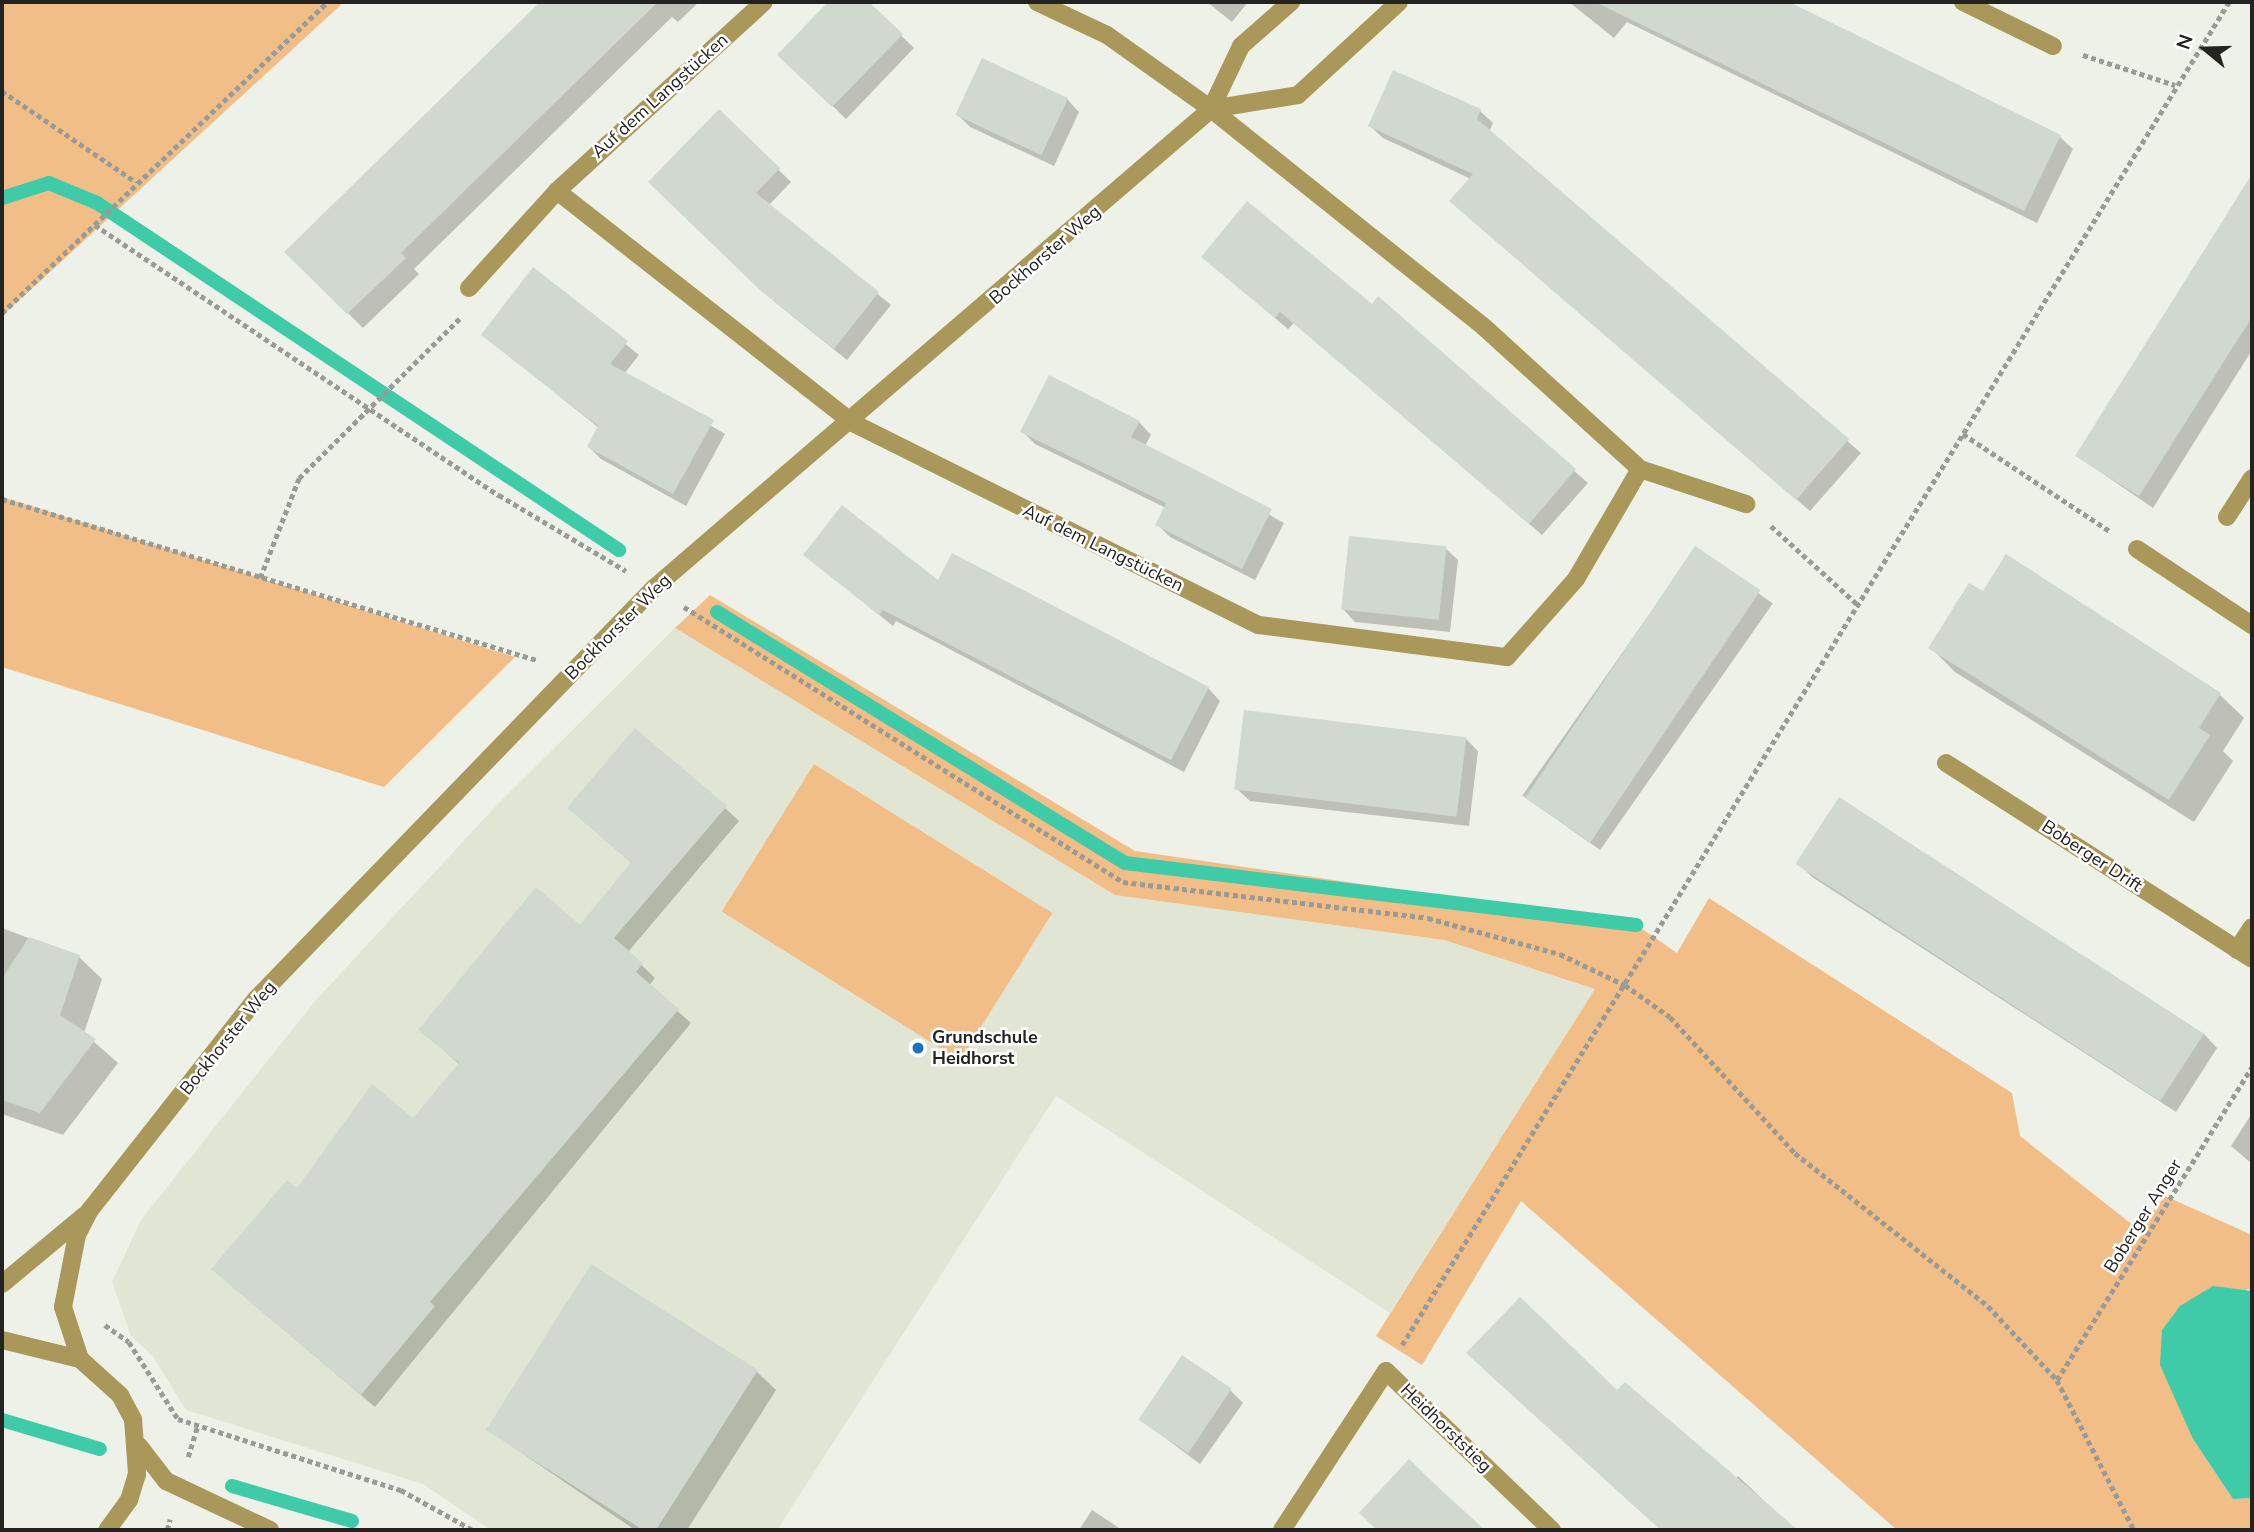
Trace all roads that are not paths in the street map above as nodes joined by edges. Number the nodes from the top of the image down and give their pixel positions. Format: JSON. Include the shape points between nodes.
{"nodes":[{"id":1,"x":764,"y":2,"type":"edge"},
{"id":2,"x":1037,"y":2,"type":"edge"},
{"id":3,"x":1291,"y":2,"type":"edge"},
{"id":4,"x":1399,"y":2,"type":"edge"},
{"id":5,"x":1963,"y":2,"type":"edge"},
{"id":6,"x":2053,"y":46,"type":"road end"},
{"id":7,"x":1211,"y":109,"type":"junction"},
{"id":8,"x":557,"y":191,"type":"junction"},
{"id":9,"x":469,"y":288,"type":"road end"},
{"id":10,"x":853,"y":424,"type":"junction"},
{"id":11,"x":1640,"y":468,"type":"junction"},
{"id":12,"x":2252,"y":478,"type":"edge"},
{"id":13,"x":1746,"y":504,"type":"road end"},
{"id":14,"x":2227,"y":517,"type":"dead end"},
{"id":15,"x":2137,"y":549,"type":"road end"},
{"id":16,"x":2252,"y":625,"type":"edge"},
{"id":17,"x":1946,"y":763,"type":"dead end"},
{"id":18,"x":2252,"y":928,"type":"edge"},
{"id":19,"x":2245,"y":955,"type":"edge"},
{"id":20,"x":90,"y":1210,"type":"junction"},
{"id":21,"x":2,"y":1284,"type":"edge"},
{"id":22,"x":2,"y":1340,"type":"edge"},
{"id":23,"x":80,"y":1359,"type":"junction"},
{"id":24,"x":139,"y":1446,"type":"junction"},
{"id":25,"x":107,"y":1530,"type":"edge"},
{"id":26,"x":270,"y":1530,"type":"edge"},
{"id":27,"x":1282,"y":1530,"type":"edge"},
{"id":28,"x":1552,"y":1530,"type":"edge"}],
"edges":[{"from":1,"to":8,"type":"street","name":"Auf dem Langstücken"},
{"from":2,"to":7,"type":"street","via":[[1107,34]]},
{"from":3,"to":7,"type":"street","name":"Bockhorster Weg","via":[[1241,46]]},
{"from":4,"to":7,"type":"street","via":[[1298,95]]},
{"from":5,"to":6,"type":"street"},
{"from":7,"to":10,"type":"street","name":"Bockhorster Weg"},
{"from":7,"to":11,"type":"street","via":[[1484,327]]},
{"from":8,"to":9,"type":"street","name":"Auf dem Langstücken"},
{"from":8,"to":10,"type":"street","name":"Auf dem Langstücken"},
{"from":10,"to":11,"type":"street","name":"Auf dem Langstücken","via":[[1259,625],[1507,657],[1576,579]]},
{"from":10,"to":20,"type":"street","name":"Bockhorster Weg","via":[[654,588],[573,671],[256,999]]},
{"from":11,"to":13,"type":"street"},
{"from":12,"to":14,"type":"street"},
{"from":15,"to":16,"type":"street"},
{"from":17,"to":19,"type":"street","name":"Boberger Drift"},
{"from":18,"to":19,"type":"street","name":"Boberger Drift"},
{"from":20,"to":21,"type":"street","name":"Bockhorster Weg"},
{"from":20,"to":23,"type":"street","name":"Bockhorster Weg","via":[[64,1281],[65,1326]]},
{"from":22,"to":23,"type":"street"},
{"from":23,"to":24,"type":"street","via":[[120,1395]]},
{"from":24,"to":25,"type":"street","via":[[129,1500]]},
{"from":24,"to":26,"type":"street","via":[[166,1481]]},
{"from":27,"to":28,"type":"street","name":"Heidhorststieg","via":[[1386,1371]]}]}
